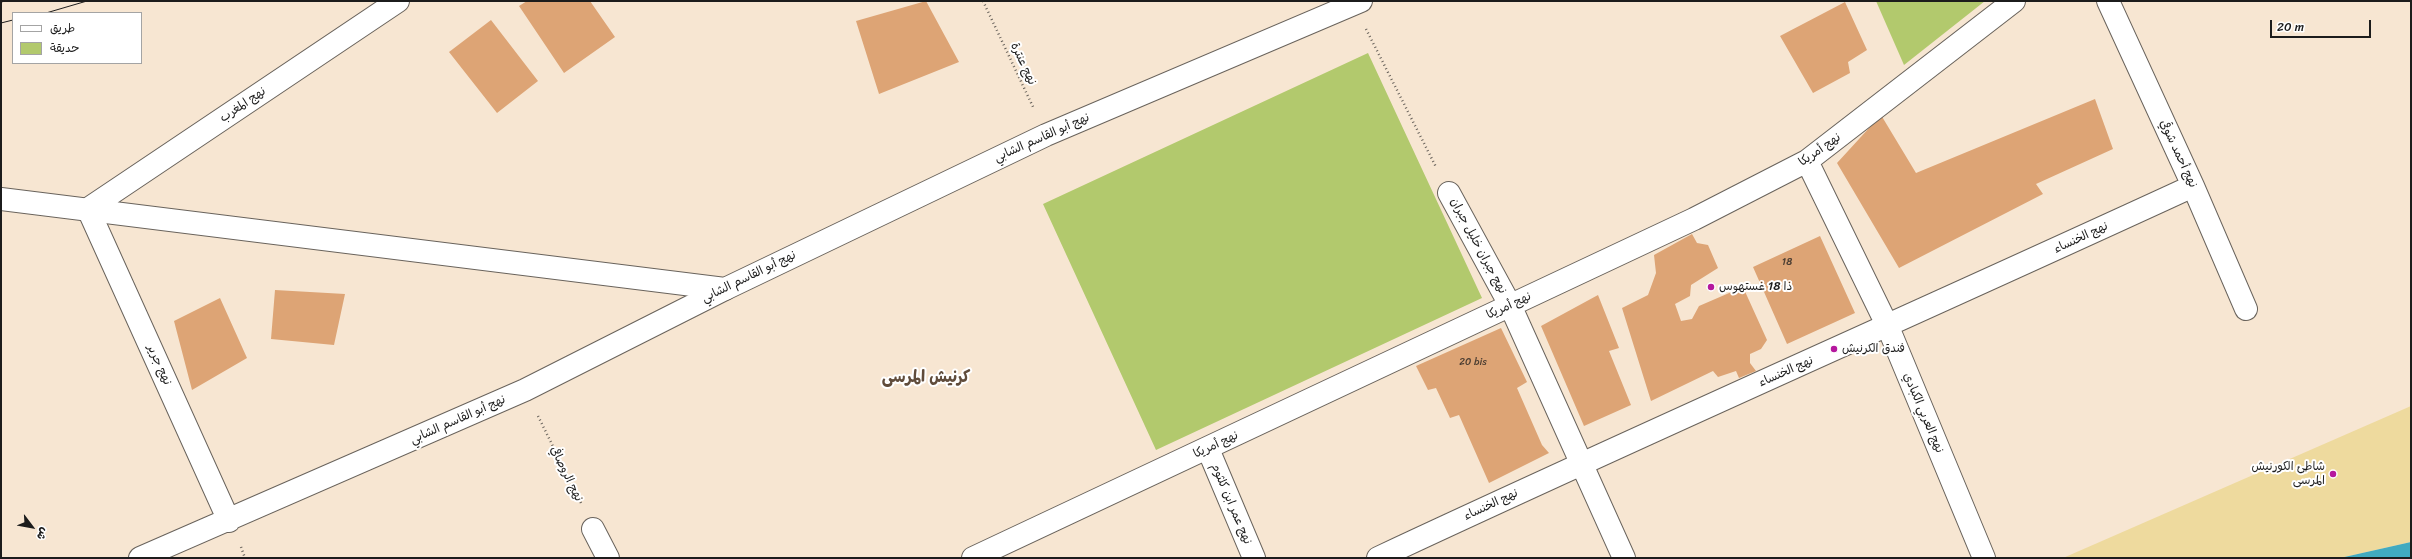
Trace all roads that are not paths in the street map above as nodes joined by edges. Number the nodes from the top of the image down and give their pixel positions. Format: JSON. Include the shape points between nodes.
{"nodes":[{"id":1,"x":398,"y":1,"type":"edge"},
{"id":2,"x":2014,"y":1,"type":"edge"},
{"id":3,"x":2108,"y":1,"type":"edge"},
{"id":4,"x":1355,"y":2,"type":"edge"},
{"id":5,"x":1807,"y":161,"type":"junction"},
{"id":6,"x":2193,"y":186,"type":"junction"},
{"id":7,"x":1449,"y":193,"type":"road end"},
{"id":8,"x":1,"y":198,"type":"edge"},
{"id":9,"x":88,"y":209,"type":"junction"},
{"id":10,"x":725,"y":289,"type":"junction"},
{"id":11,"x":1510,"y":305,"type":"junction"},
{"id":12,"x":2246,"y":309,"type":"dead end"},
{"id":13,"x":1888,"y":327,"type":"junction"},
{"id":14,"x":1208,"y":449,"type":"junction"},
{"id":15,"x":1580,"y":464,"type":"junction"},
{"id":16,"x":229,"y":521,"type":"junction"},
{"id":17,"x":593,"y":529,"type":"road end"},
{"id":18,"x":1015,"y":549,"type":"edge"},
{"id":19,"x":140,"y":558,"type":"edge"},
{"id":20,"x":608,"y":558,"type":"edge"},
{"id":21,"x":973,"y":558,"type":"edge"},
{"id":22,"x":1254,"y":558,"type":"edge"},
{"id":23,"x":1378,"y":558,"type":"edge"},
{"id":24,"x":1624,"y":558,"type":"edge"},
{"id":25,"x":1984,"y":558,"type":"edge"}],
"edges":[{"from":1,"to":9,"type":"street","name":"نهج المغرب"},
{"from":2,"to":5,"type":"street","name":"نهج أمريكا"},
{"from":3,"to":6,"type":"street","name":"نهج أحمد شوقي"},
{"from":4,"to":10,"type":"street","name":"نهج أبو القاسم الشابي","via":[[1046,135]]},
{"from":5,"to":11,"type":"street","name":"نهج أمريكا","via":[[1694,219]]},
{"from":5,"to":13,"type":"street","name":"نهج العربي الكبادي"},
{"from":6,"to":12,"type":"street","name":"نهج أحمد شوقي"},
{"from":6,"to":13,"type":"street","name":"نهج الخنساء"},
{"from":7,"to":11,"type":"street","name":"نهج جبران خليل جبران"},
{"from":8,"to":9,"type":"street"},
{"from":9,"to":10,"type":"street"},
{"from":9,"to":16,"type":"street","name":"نهج جرير"},
{"from":10,"to":16,"type":"street","name":"نهج أبو القاسم الشابي","via":[[525,390]]},
{"from":11,"to":14,"type":"street","name":"نهج أمريكا"},
{"from":11,"to":15,"type":"street","name":"نهج جبران خليل جبران"},
{"from":13,"to":15,"type":"street","name":"نهج الخنساء"},
{"from":13,"to":25,"type":"street","name":"نهج العربي الكبادي"},
{"from":14,"to":18,"type":"street","name":"نهج أمريكا"},
{"from":14,"to":22,"type":"street","name":"نهج عمر ابن كلثوم"},
{"from":15,"to":23,"type":"street","name":"نهج الخنساء"},
{"from":15,"to":24,"type":"street","name":"نهج جبران خليل جبران"},
{"from":16,"to":19,"type":"street","name":"نهج أبو القاسم الشابي"},
{"from":17,"to":20,"type":"street"},
{"from":18,"to":21,"type":"street","name":"نهج أمريكا"}]}
